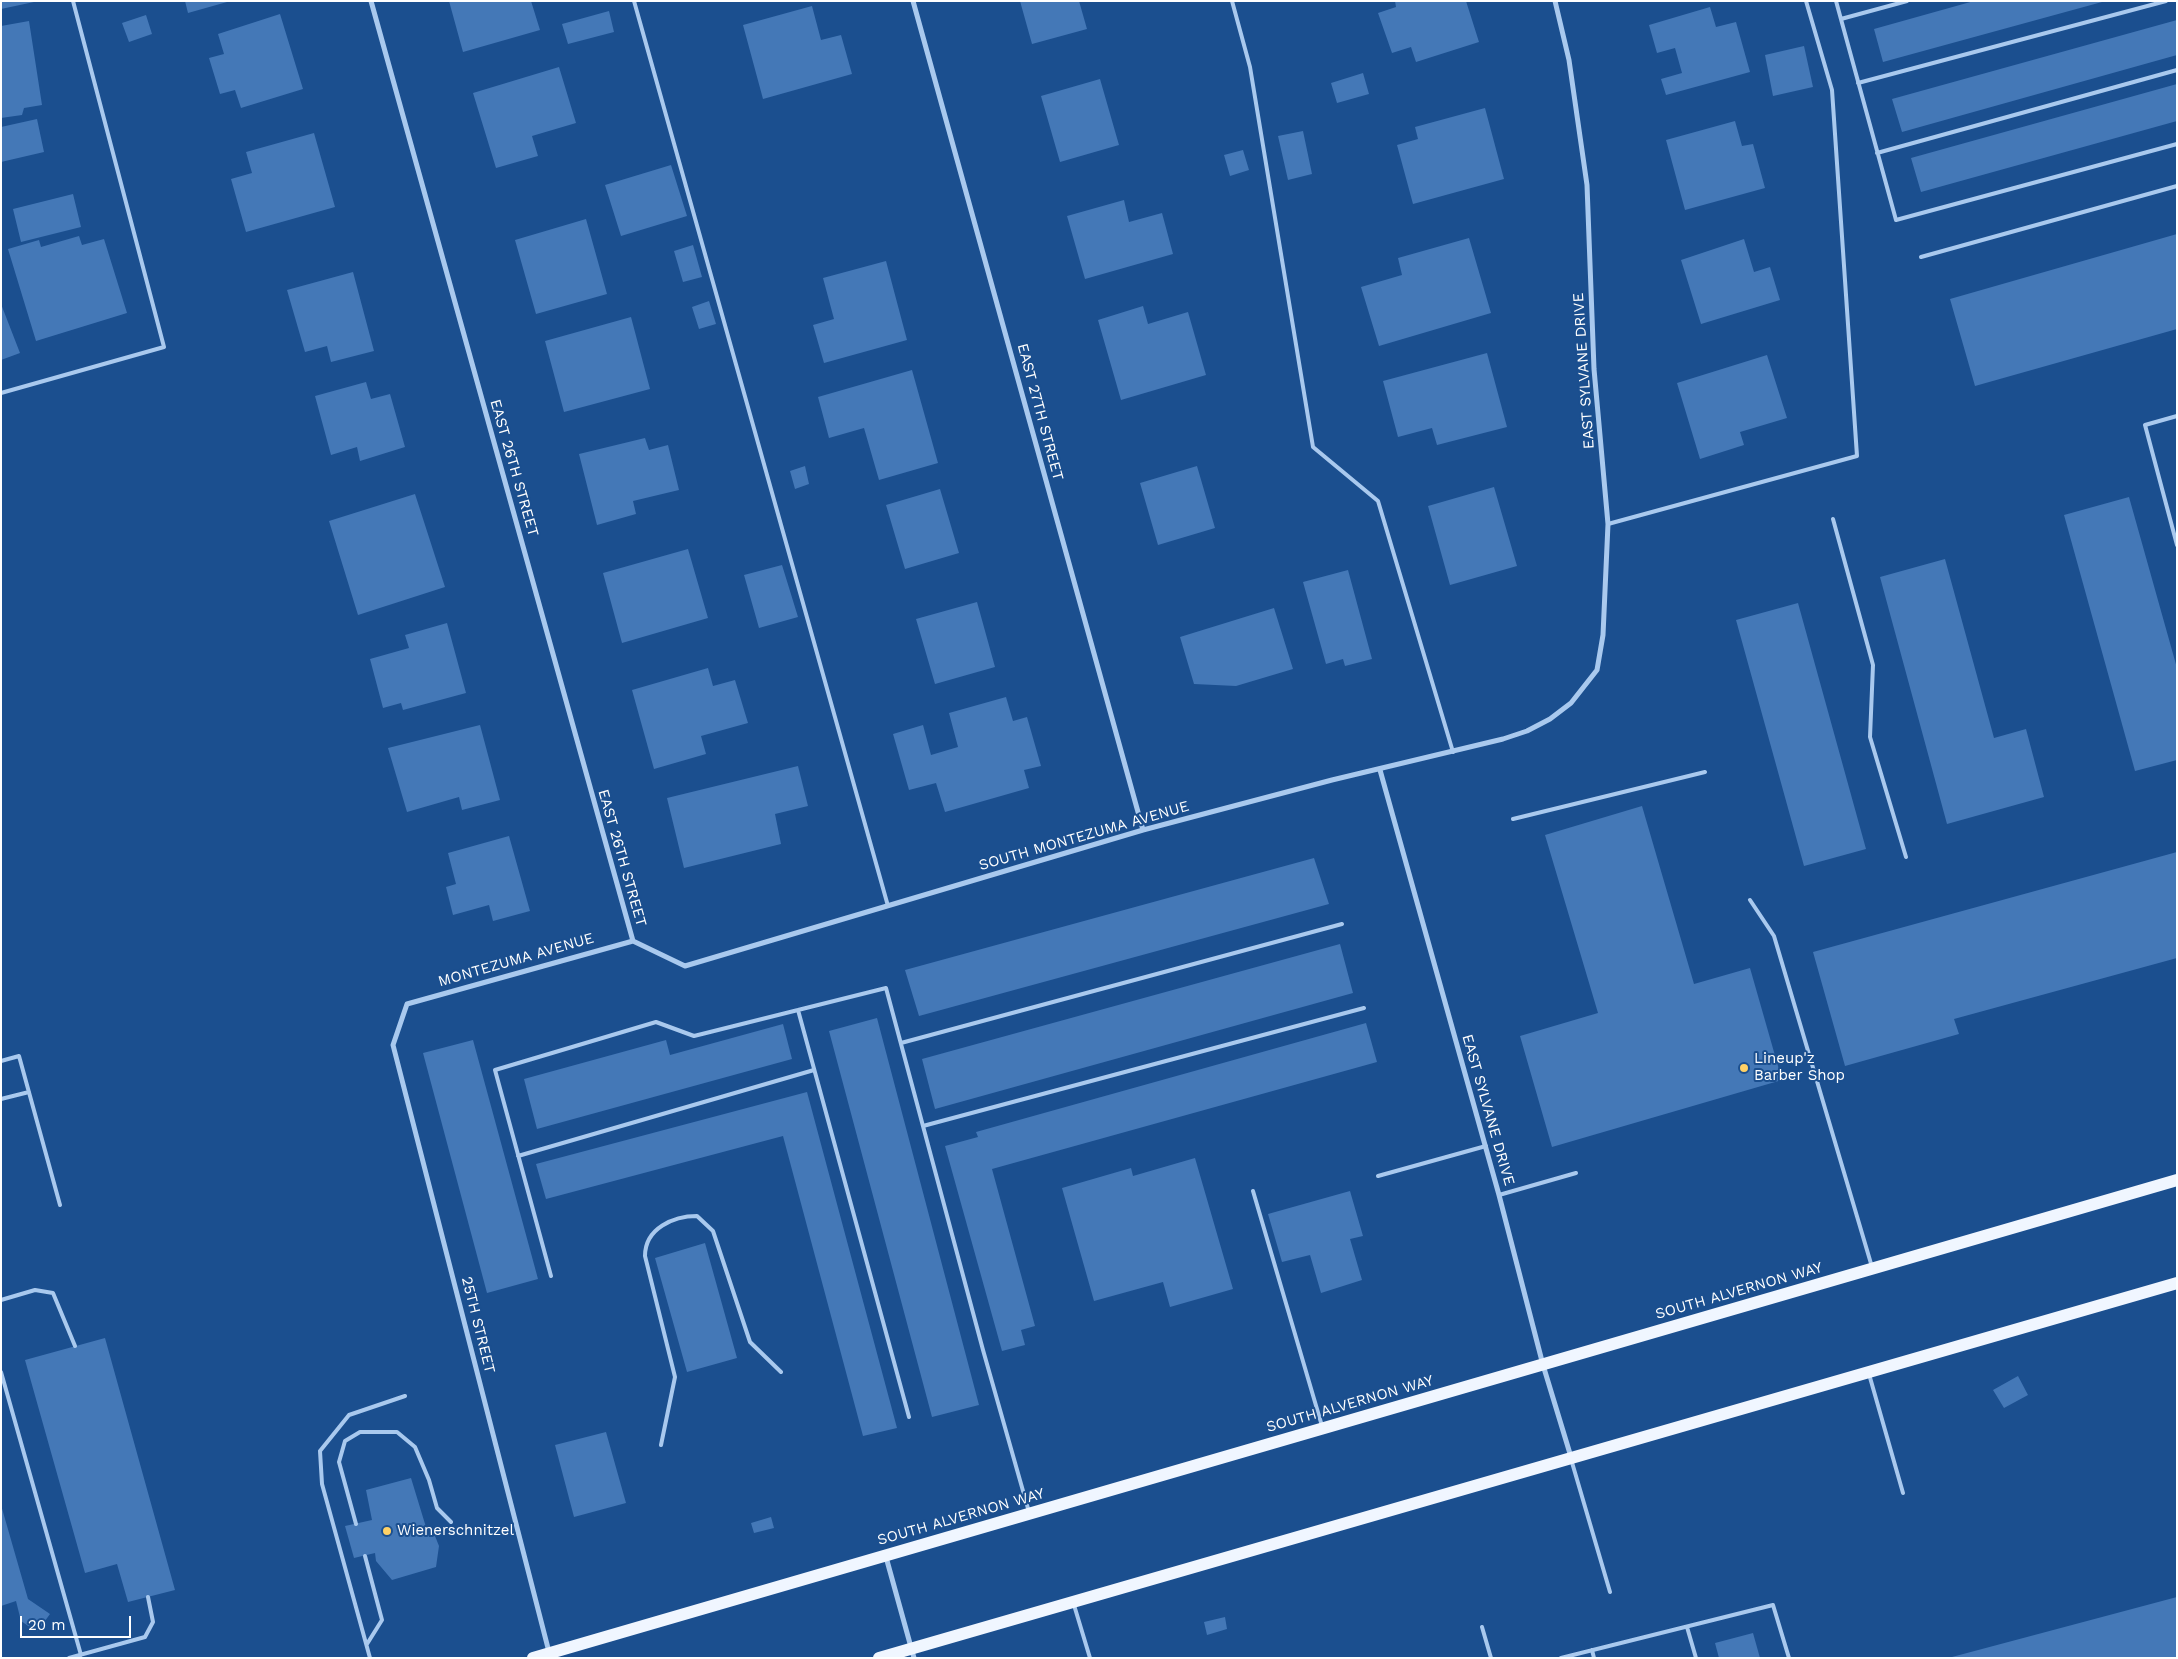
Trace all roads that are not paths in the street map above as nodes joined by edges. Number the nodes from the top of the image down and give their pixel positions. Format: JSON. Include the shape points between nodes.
{"nodes":[{"id":1,"x":73,"y":1,"type":"edge"},
{"id":2,"x":371,"y":1,"type":"edge"},
{"id":3,"x":634,"y":1,"type":"edge"},
{"id":4,"x":913,"y":1,"type":"edge"},
{"id":5,"x":1232,"y":1,"type":"edge"},
{"id":6,"x":1555,"y":1,"type":"edge"},
{"id":7,"x":1806,"y":1,"type":"edge"},
{"id":8,"x":1836,"y":1,"type":"edge"},
{"id":9,"x":1907,"y":1,"type":"edge"},
{"id":10,"x":2166,"y":1,"type":"edge"},
{"id":11,"x":1841,"y":19,"type":"junction"},
{"id":12,"x":2177,"y":70,"type":"edge"},
{"id":13,"x":1858,"y":82,"type":"junction"},
{"id":14,"x":2177,"y":144,"type":"edge"},
{"id":15,"x":1877,"y":153,"type":"junction"},
{"id":16,"x":2177,"y":186,"type":"edge"},
{"id":17,"x":1921,"y":257,"type":"dead end"},
{"id":18,"x":1,"y":393,"type":"edge"},
{"id":19,"x":2177,"y":416,"type":"edge"},
{"id":20,"x":1833,"y":519,"type":"dead end"},
{"id":21,"x":1608,"y":524,"type":"junction"},
{"id":22,"x":2177,"y":545,"type":"edge"},
{"id":23,"x":1547,"y":720,"type":"joint"},
{"id":24,"x":1453,"y":753,"type":"junction"},
{"id":25,"x":1380,"y":770,"type":"junction"},
{"id":26,"x":1705,"y":772,"type":"dead end"},
{"id":27,"x":1513,"y":819,"type":"dead end"},
{"id":28,"x":1143,"y":830,"type":"junction"},
{"id":29,"x":1906,"y":857,"type":"dead end"},
{"id":30,"x":1750,"y":900,"type":"dead end"},
{"id":31,"x":888,"y":906,"type":"junction"},
{"id":32,"x":1342,"y":924,"type":"dead end"},
{"id":33,"x":633,"y":941,"type":"junction"},
{"id":34,"x":407,"y":1004,"type":"joint"},
{"id":35,"x":1364,"y":1008,"type":"dead end"},
{"id":36,"x":798,"y":1010,"type":"junction"},
{"id":37,"x":901,"y":1043,"type":"junction"},
{"id":38,"x":1,"y":1061,"type":"edge"},
{"id":39,"x":814,"y":1070,"type":"junction"},
{"id":40,"x":29,"y":1092,"type":"junction"},
{"id":41,"x":1,"y":1099,"type":"edge"},
{"id":42,"x":923,"y":1126,"type":"junction"},
{"id":43,"x":1486,"y":1146,"type":"junction"},
{"id":44,"x":518,"y":1156,"type":"junction"},
{"id":45,"x":1576,"y":1174,"type":"dead end"},
{"id":46,"x":1378,"y":1176,"type":"dead end"},
{"id":47,"x":2177,"y":1180,"type":"edge"},
{"id":48,"x":1253,"y":1191,"type":"dead end"},
{"id":49,"x":1499,"y":1194,"type":"junction"},
{"id":50,"x":60,"y":1205,"type":"dead end"},
{"id":51,"x":1873,"y":1269,"type":"junction"},
{"id":52,"x":551,"y":1276,"type":"dead end"},
{"id":53,"x":2177,"y":1283,"type":"edge"},
{"id":54,"x":1,"y":1300,"type":"edge"},
{"id":55,"x":75,"y":1346,"type":"dead end"},
{"id":56,"x":1543,"y":1365,"type":"junction"},
{"id":57,"x":1,"y":1372,"type":"edge"},
{"id":58,"x":781,"y":1372,"type":"dead end"},
{"id":59,"x":1869,"y":1372,"type":"junction"},
{"id":60,"x":405,"y":1396,"type":"dead end"},
{"id":61,"x":909,"y":1416,"type":"dead end"},
{"id":62,"x":1323,"y":1429,"type":"junction"},
{"id":63,"x":661,"y":1445,"type":"dead end"},
{"id":64,"x":1571,"y":1458,"type":"junction"},
{"id":65,"x":1903,"y":1493,"type":"dead end"},
{"id":66,"x":1030,"y":1514,"type":"junction"},
{"id":67,"x":451,"y":1522,"type":"dead end"},
{"id":68,"x":356,"y":1524,"type":"dead end"},
{"id":69,"x":365,"y":1556,"type":"dead end"},
{"id":70,"x":886,"y":1556,"type":"junction"},
{"id":71,"x":1610,"y":1592,"type":"dead end"},
{"id":72,"x":148,"y":1597,"type":"dead end"},
{"id":73,"x":1073,"y":1601,"type":"junction"},
{"id":74,"x":1482,"y":1627,"type":"dead end"},
{"id":75,"x":1687,"y":1627,"type":"junction"},
{"id":76,"x":367,"y":1645,"type":"junction"},
{"id":77,"x":1592,"y":1650,"type":"junction"},
{"id":78,"x":549,"y":1653,"type":"junction"},
{"id":79,"x":913,"y":1653,"type":"edge"},
{"id":80,"x":81,"y":1655,"type":"junction"},
{"id":81,"x":69,"y":1658,"type":"edge"},
{"id":82,"x":370,"y":1658,"type":"edge"},
{"id":83,"x":533,"y":1658,"type":"edge"},
{"id":84,"x":880,"y":1658,"type":"edge"},
{"id":85,"x":1090,"y":1658,"type":"edge"},
{"id":86,"x":1491,"y":1658,"type":"edge"},
{"id":87,"x":1561,"y":1658,"type":"edge"},
{"id":88,"x":1594,"y":1658,"type":"edge"},
{"id":89,"x":1696,"y":1658,"type":"edge"},
{"id":90,"x":1789,"y":1658,"type":"edge"}],
"edges":[{"from":1,"to":18,"type":"lane","via":[[164,347]]},
{"from":2,"to":33,"type":"street","name":"EAST 26TH STREET"},
{"from":3,"to":31,"type":"lane"},
{"from":4,"to":28,"type":"street","name":"EAST 27TH STREET"},
{"from":5,"to":24,"type":"lane","via":[[1250,67],[1313,446],[1378,500]]},
{"from":6,"to":21,"type":"street","name":"EAST SYLVANE DRIVE","via":[[1569,60],[1588,185],[1594,369]]},
{"from":7,"to":21,"type":"lane","via":[[1832,90],[1857,456]]},
{"from":8,"to":11,"type":"lane"},
{"from":9,"to":11,"type":"lane"},
{"from":10,"to":13,"type":"lane"},
{"from":11,"to":13,"type":"lane"},
{"from":12,"to":15,"type":"lane"},
{"from":13,"to":15,"type":"lane"},
{"from":14,"to":15,"type":"lane","via":[[1896,220]]},
{"from":16,"to":17,"type":"lane"},
{"from":19,"to":22,"type":"lane","via":[[2146,425]]},
{"from":20,"to":29,"type":"lane","via":[[1873,665],[1870,737]]},
{"from":21,"to":23,"type":"street","name":"EAST SYLVANE DRIVE","via":[[1603,635],[1597,670],[1571,703]]},
{"from":23,"to":24,"type":"street","name":"SOUTH MONTEZUMA AVENUE","via":[[1527,731]]},
{"from":24,"to":25,"type":"street","name":"SOUTH MONTEZUMA AVENUE"},
{"from":25,"to":28,"type":"street","name":"SOUTH MONTEZUMA AVENUE"},
{"from":25,"to":43,"type":"street","name":"EAST SYLVANE DRIVE"},
{"from":26,"to":27,"type":"lane"},
{"from":28,"to":31,"type":"street","name":"SOUTH MONTEZUMA AVENUE"},
{"from":30,"to":51,"type":"lane","via":[[1774,936]]},
{"from":31,"to":33,"type":"street","name":"SOUTH MONTEZUMA AVENUE","via":[[686,966]]},
{"from":32,"to":37,"type":"lane"},
{"from":33,"to":34,"type":"street","name":"MONTEZUMA AVENUE"},
{"from":34,"to":78,"type":"street","name":"25TH STREET","via":[[393,1044]]},
{"from":35,"to":42,"type":"lane"},
{"from":36,"to":37,"type":"lane","via":[[886,988]]},
{"from":36,"to":39,"type":"lane"},
{"from":36,"to":44,"type":"lane","via":[[694,1036],[656,1022],[495,1070]]},
{"from":37,"to":42,"type":"lane"},
{"from":38,"to":40,"type":"lane","via":[[19,1056]]},
{"from":39,"to":44,"type":"lane"},
{"from":39,"to":61,"type":"lane"},
{"from":40,"to":41,"type":"lane"},
{"from":40,"to":50,"type":"lane"},
{"from":42,"to":66,"type":"lane"},
{"from":43,"to":46,"type":"lane"},
{"from":43,"to":49,"type":"street","name":"EAST SYLVANE DRIVE"},
{"from":44,"to":52,"type":"lane"},
{"from":45,"to":49,"type":"lane"},
{"from":47,"to":51,"type":"main road","name":"SOUTH ALVERNON WAY"},
{"from":48,"to":62,"type":"lane"},
{"from":49,"to":56,"type":"street","name":"EAST SYLVANE DRIVE"},
{"from":51,"to":56,"type":"main road","name":"SOUTH ALVERNON WAY"},
{"from":53,"to":59,"type":"main road"},
{"from":54,"to":55,"type":"lane","via":[[35,1290],[53,1293]]},
{"from":56,"to":62,"type":"main road","name":"SOUTH ALVERNON WAY"},
{"from":56,"to":64,"type":"street","name":"EAST SYLVANE DRIVE"},
{"from":57,"to":80,"type":"lane"},
{"from":58,"to":63,"type":"lane","via":[[750,1342],[713,1230],[697,1216],[682,1216],[662,1224],[645,1246],[675,1377]]},
{"from":59,"to":64,"type":"main road"},
{"from":59,"to":65,"type":"lane"},
{"from":60,"to":76,"type":"lane","via":[[349,1415],[320,1452],[322,1484]]},
{"from":62,"to":66,"type":"main road","name":"SOUTH ALVERNON WAY"},
{"from":64,"to":71,"type":"lane"},
{"from":64,"to":73,"type":"main road"},
{"from":66,"to":70,"type":"main road","name":"SOUTH ALVERNON WAY"},
{"from":67,"to":68,"type":"lane","via":[[436,1508],[429,1480],[415,1448],[397,1432],[360,1432],[345,1440],[339,1462]]},
{"from":69,"to":76,"type":"lane","via":[[382,1620]]},
{"from":70,"to":78,"type":"main road","name":"SOUTH ALVERNON WAY"},
{"from":70,"to":79,"type":"street"},
{"from":72,"to":80,"type":"lane","via":[[153,1622],[145,1637]]},
{"from":73,"to":79,"type":"main road"},
{"from":73,"to":85,"type":"lane"},
{"from":74,"to":86,"type":"lane"},
{"from":75,"to":77,"type":"lane"},
{"from":75,"to":89,"type":"lane"},
{"from":75,"to":90,"type":"lane","via":[[1774,1605]]},
{"from":76,"to":82,"type":"lane"},
{"from":77,"to":87,"type":"lane"},
{"from":77,"to":88,"type":"lane"},
{"from":78,"to":83,"type":"main road","name":"SOUTH ALVERNON WAY"},
{"from":79,"to":84,"type":"main road"},
{"from":80,"to":81,"type":"lane"}]}
